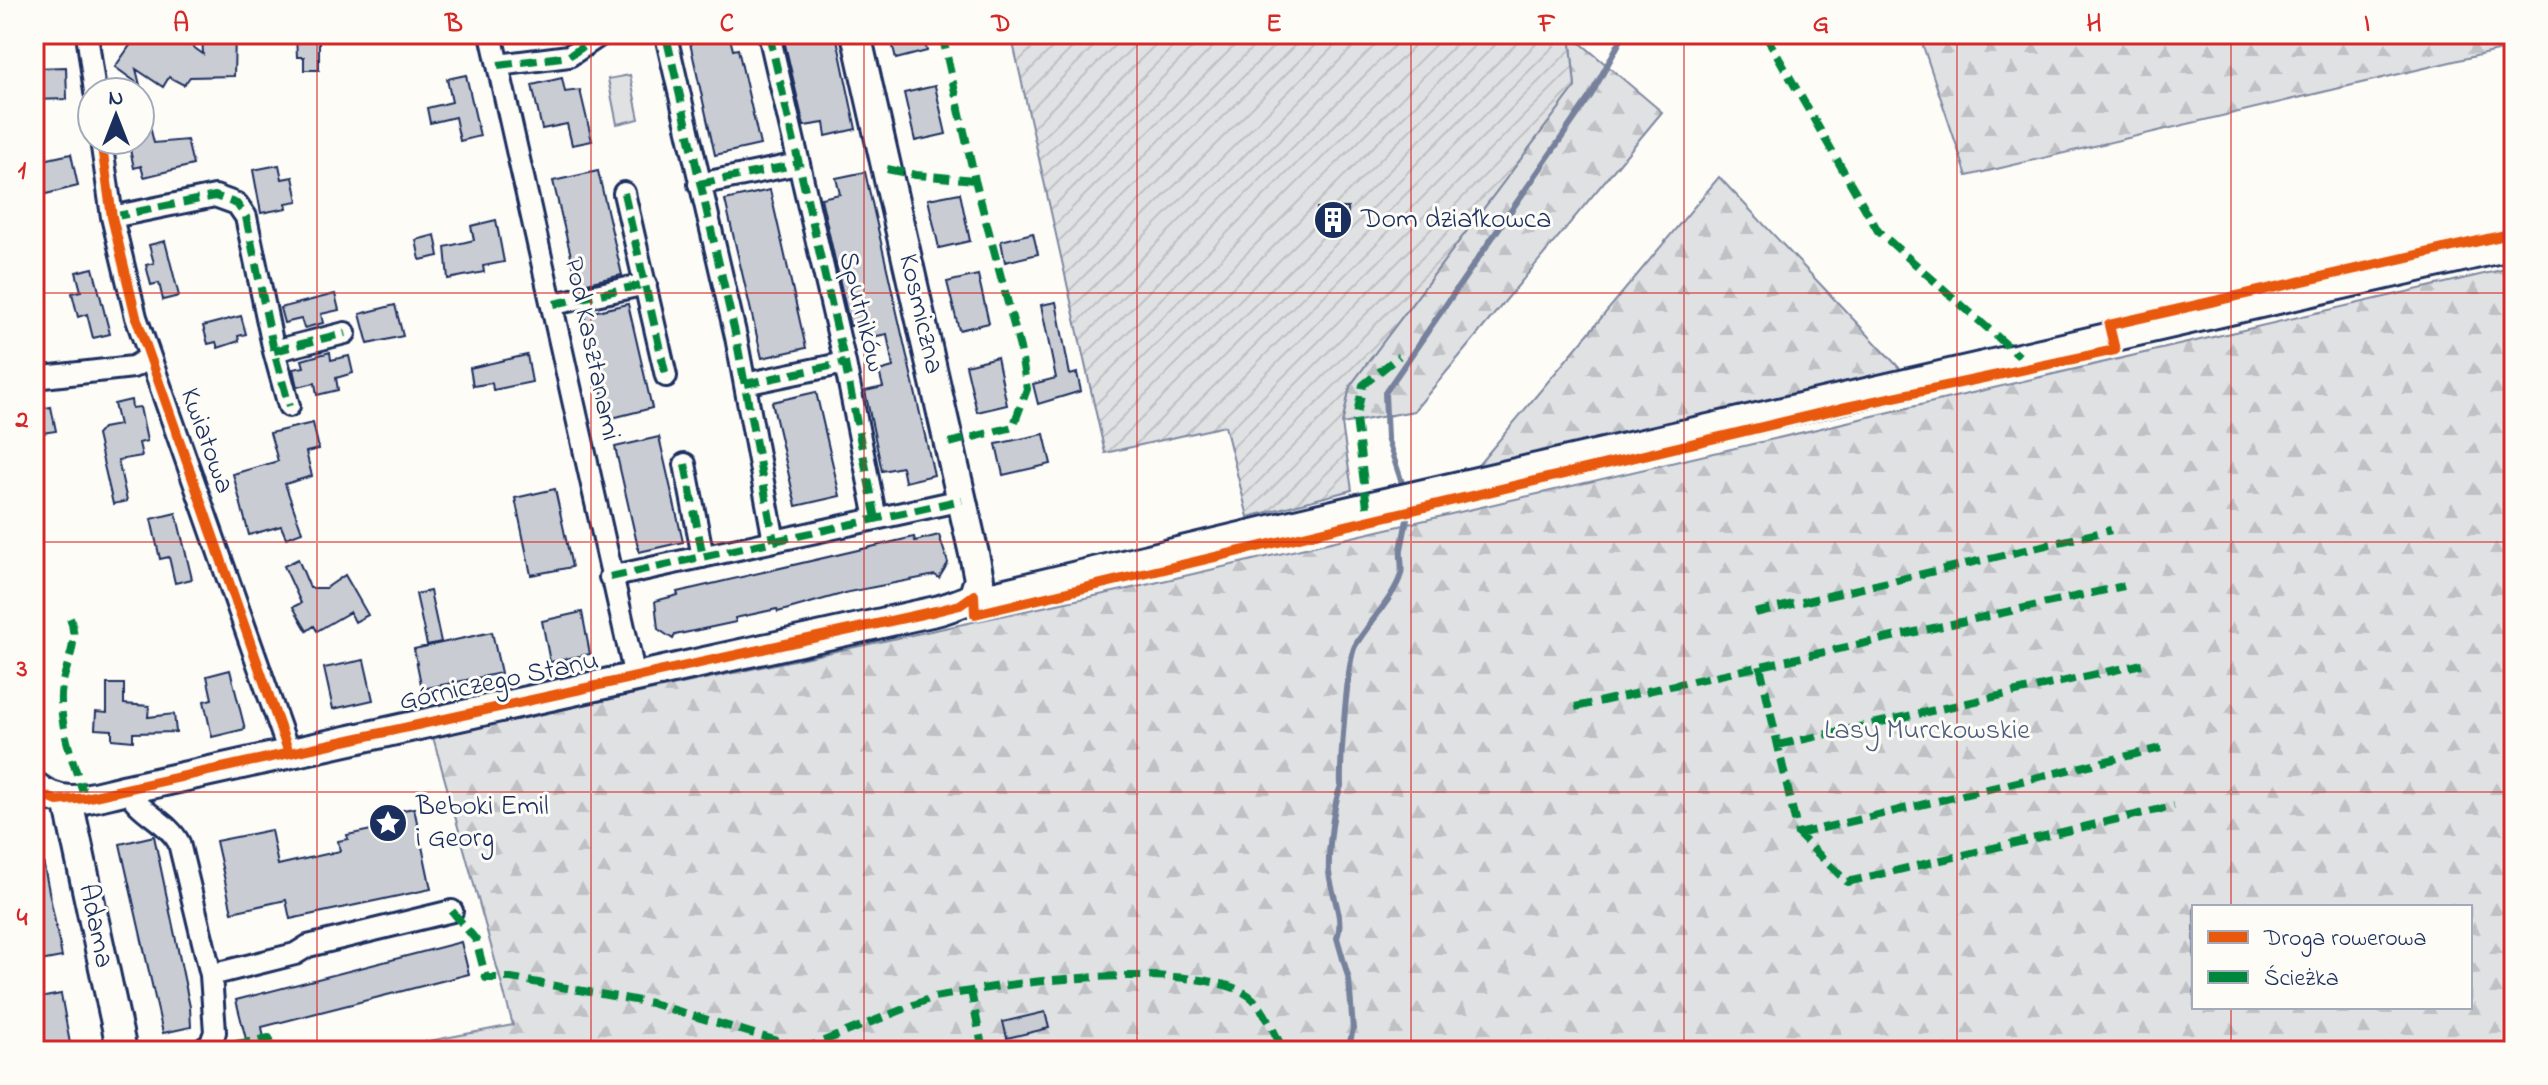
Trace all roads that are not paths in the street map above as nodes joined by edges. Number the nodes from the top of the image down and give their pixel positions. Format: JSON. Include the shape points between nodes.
{"nodes":[{"id":1,"x":87,"y":34,"type":"edge"},
{"id":2,"x":491,"y":34,"type":"edge"},
{"id":3,"x":602,"y":34,"type":"edge"},
{"id":4,"x":769,"y":34,"type":"edge"},
{"id":5,"x":856,"y":34,"type":"edge"},
{"id":6,"x":667,"y":40,"type":"dead end"},
{"id":7,"x":498,"y":65,"type":"junction"},
{"id":8,"x":93,"y":76,"type":"edge"},
{"id":9,"x":103,"y":156,"type":"edge"},
{"id":10,"x":798,"y":164,"type":"junction"},
{"id":11,"x":699,"y":184,"type":"junction"},
{"id":12,"x":624,"y":193,"type":"dead end"},
{"id":13,"x":112,"y":217,"type":"junction"},
{"id":14,"x":2514,"y":245,"type":"edge"},
{"id":15,"x":646,"y":284,"type":"junction"},
{"id":16,"x":554,"y":304,"type":"junction"},
{"id":17,"x":345,"y":333,"type":"dead end"},
{"id":18,"x":274,"y":351,"type":"junction"},
{"id":19,"x":149,"y":358,"type":"junction"},
{"id":20,"x":845,"y":363,"type":"junction"},
{"id":21,"x":666,"y":376,"type":"dead end"},
{"id":22,"x":34,"y":378,"type":"edge"},
{"id":23,"x":745,"y":384,"type":"junction"},
{"id":24,"x":289,"y":406,"type":"dead end"},
{"id":25,"x":685,"y":464,"type":"dead end"},
{"id":26,"x":962,"y":500,"type":"junction"},
{"id":27,"x":876,"y":519,"type":"junction"},
{"id":28,"x":774,"y":541,"type":"junction"},
{"id":29,"x":703,"y":557,"type":"junction"},
{"id":30,"x":610,"y":577,"type":"junction"},
{"id":31,"x":974,"y":595,"type":"junction"},
{"id":32,"x":635,"y":677,"type":"junction"},
{"id":33,"x":289,"y":753,"type":"junction"},
{"id":34,"x":128,"y":789,"type":"junction"},
{"id":35,"x":45,"y":797,"type":"edge"},
{"id":36,"x":452,"y":911,"type":"dead end"},
{"id":37,"x":211,"y":975,"type":"junction"},
{"id":38,"x":122,"y":1051,"type":"edge"},
{"id":39,"x":201,"y":1051,"type":"edge"}],
"edges":[{"from":1,"to":8,"type":"street"},
{"from":2,"to":7,"type":"street","name":"Pod Kasztanami"},
{"from":3,"to":7,"type":"street","via":[[569,56]]},
{"from":4,"to":10,"type":"street","name":"Sputników"},
{"from":5,"to":26,"type":"street","name":"Kosmiczna"},
{"from":6,"to":11,"type":"street"},
{"from":7,"to":16,"type":"street","name":"Pod Kasztanami"},
{"from":9,"to":13,"type":"street","name":"Kwiatowa"},
{"from":10,"to":11,"type":"street"},
{"from":10,"to":20,"type":"street","name":"Sputników"},
{"from":11,"to":23,"type":"street"},
{"from":12,"to":15,"type":"street"},
{"from":13,"to":18,"type":"street","via":[[215,196],[237,204],[246,217]]},
{"from":13,"to":19,"type":"street","name":"Kwiatowa"},
{"from":14,"to":31,"type":"street","name":"Górniczego Stanu","via":[[997,595]]},
{"from":15,"to":16,"type":"street"},
{"from":15,"to":21,"type":"street"},
{"from":16,"to":30,"type":"street","name":"Pod Kasztanami"},
{"from":17,"to":18,"type":"street"},
{"from":18,"to":24,"type":"street"},
{"from":19,"to":22,"type":"street","via":[[133,367]]},
{"from":19,"to":33,"type":"street","name":"Kwiatowa"},
{"from":20,"to":23,"type":"street"},
{"from":20,"to":27,"type":"street","name":"Sputników"},
{"from":23,"to":28,"type":"street"},
{"from":25,"to":29,"type":"street"},
{"from":26,"to":27,"type":"street"},
{"from":26,"to":31,"type":"street","name":"Kosmiczna","via":[[979,579]]},
{"from":27,"to":28,"type":"street"},
{"from":28,"to":29,"type":"street"},
{"from":29,"to":30,"type":"street"},
{"from":30,"to":32,"type":"street","name":"Pod Kasztanami"},
{"from":31,"to":32,"type":"street","name":"Górniczego Stanu","via":[[936,611]]},
{"from":32,"to":33,"type":"street","name":"Górniczego Stanu"},
{"from":33,"to":34,"type":"street","name":"Górniczego Stanu"},
{"from":34,"to":35,"type":"street","name":"Górniczego Stanu"},
{"from":34,"to":37,"type":"street","via":[[179,843]]},
{"from":35,"to":38,"type":"street","name":"Adama"},
{"from":36,"to":37,"type":"street"},
{"from":37,"to":39,"type":"street","via":[[215,1032]]}]}
